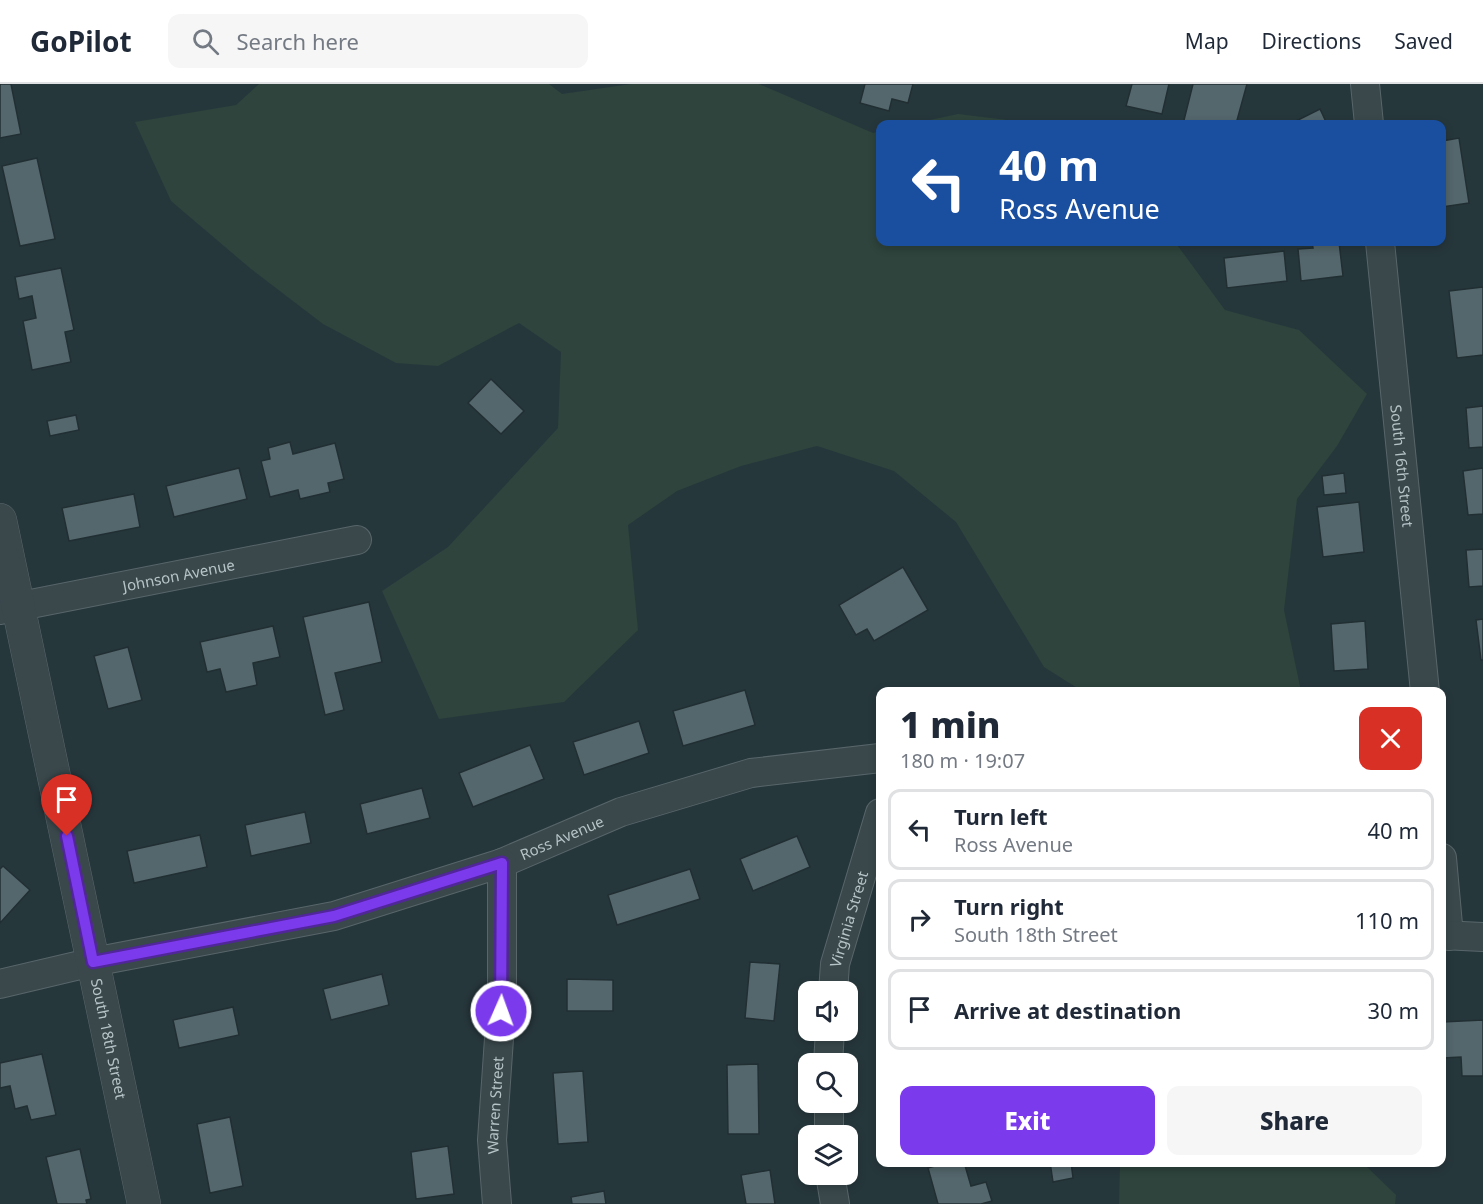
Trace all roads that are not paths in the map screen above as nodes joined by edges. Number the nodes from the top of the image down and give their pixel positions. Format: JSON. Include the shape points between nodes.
{"nodes":[{"id":1,"x":1365,"y":84,"type":"edge"},
{"id":2,"x":1369,"y":120,"type":"edge"},
{"id":3,"x":1380,"y":246,"type":"edge"},
{"id":4,"x":0,"y":520,"type":"edge"},
{"id":5,"x":357,"y":540,"type":"dead end"},
{"id":6,"x":9,"y":609,"type":"edge"},
{"id":7,"x":1424,"y":687,"type":"edge"},
{"id":8,"x":876,"y":758,"type":"edge"},
{"id":9,"x":876,"y":826,"type":"edge"},
{"id":10,"x":502,"y":863,"type":"junction"},
{"id":11,"x":1446,"y":936,"type":"edge"},
{"id":12,"x":1483,"y":937,"type":"edge"},
{"id":13,"x":93,"y":962,"type":"junction"},
{"id":14,"x":834,"y":981,"type":"edge"},
{"id":15,"x":0,"y":984,"type":"edge"},
{"id":16,"x":832,"y":1185,"type":"edge"},
{"id":17,"x":144,"y":1204,"type":"edge"},
{"id":18,"x":497,"y":1204,"type":"edge"},
{"id":19,"x":835,"y":1204,"type":"edge"}],
"edges":[{"from":1,"to":2,"type":"street"},
{"from":3,"to":7,"type":"street","name":"South 16th Street"},
{"from":4,"to":6,"type":"street","name":"South 18th Street"},
{"from":5,"to":6,"type":"street","name":"Johnson Avenue"},
{"from":6,"to":13,"type":"street","name":"South 18th Street"},
{"from":8,"to":10,"type":"street","name":"Ross Avenue","via":[[751,773],[621,812]]},
{"from":9,"to":14,"type":"street","name":"Virginia Street","via":[[835,964]]},
{"from":10,"to":13,"type":"street","name":"Ross Avenue","via":[[334,916]]},
{"from":10,"to":18,"type":"street","name":"Warren Street","via":[[502,995],[492,1140]]},
{"from":11,"to":12,"type":"street"},
{"from":13,"to":15,"type":"street","name":"Ross Avenue"},
{"from":13,"to":17,"type":"street","name":"South 18th Street"},
{"from":16,"to":19,"type":"street"}]}
